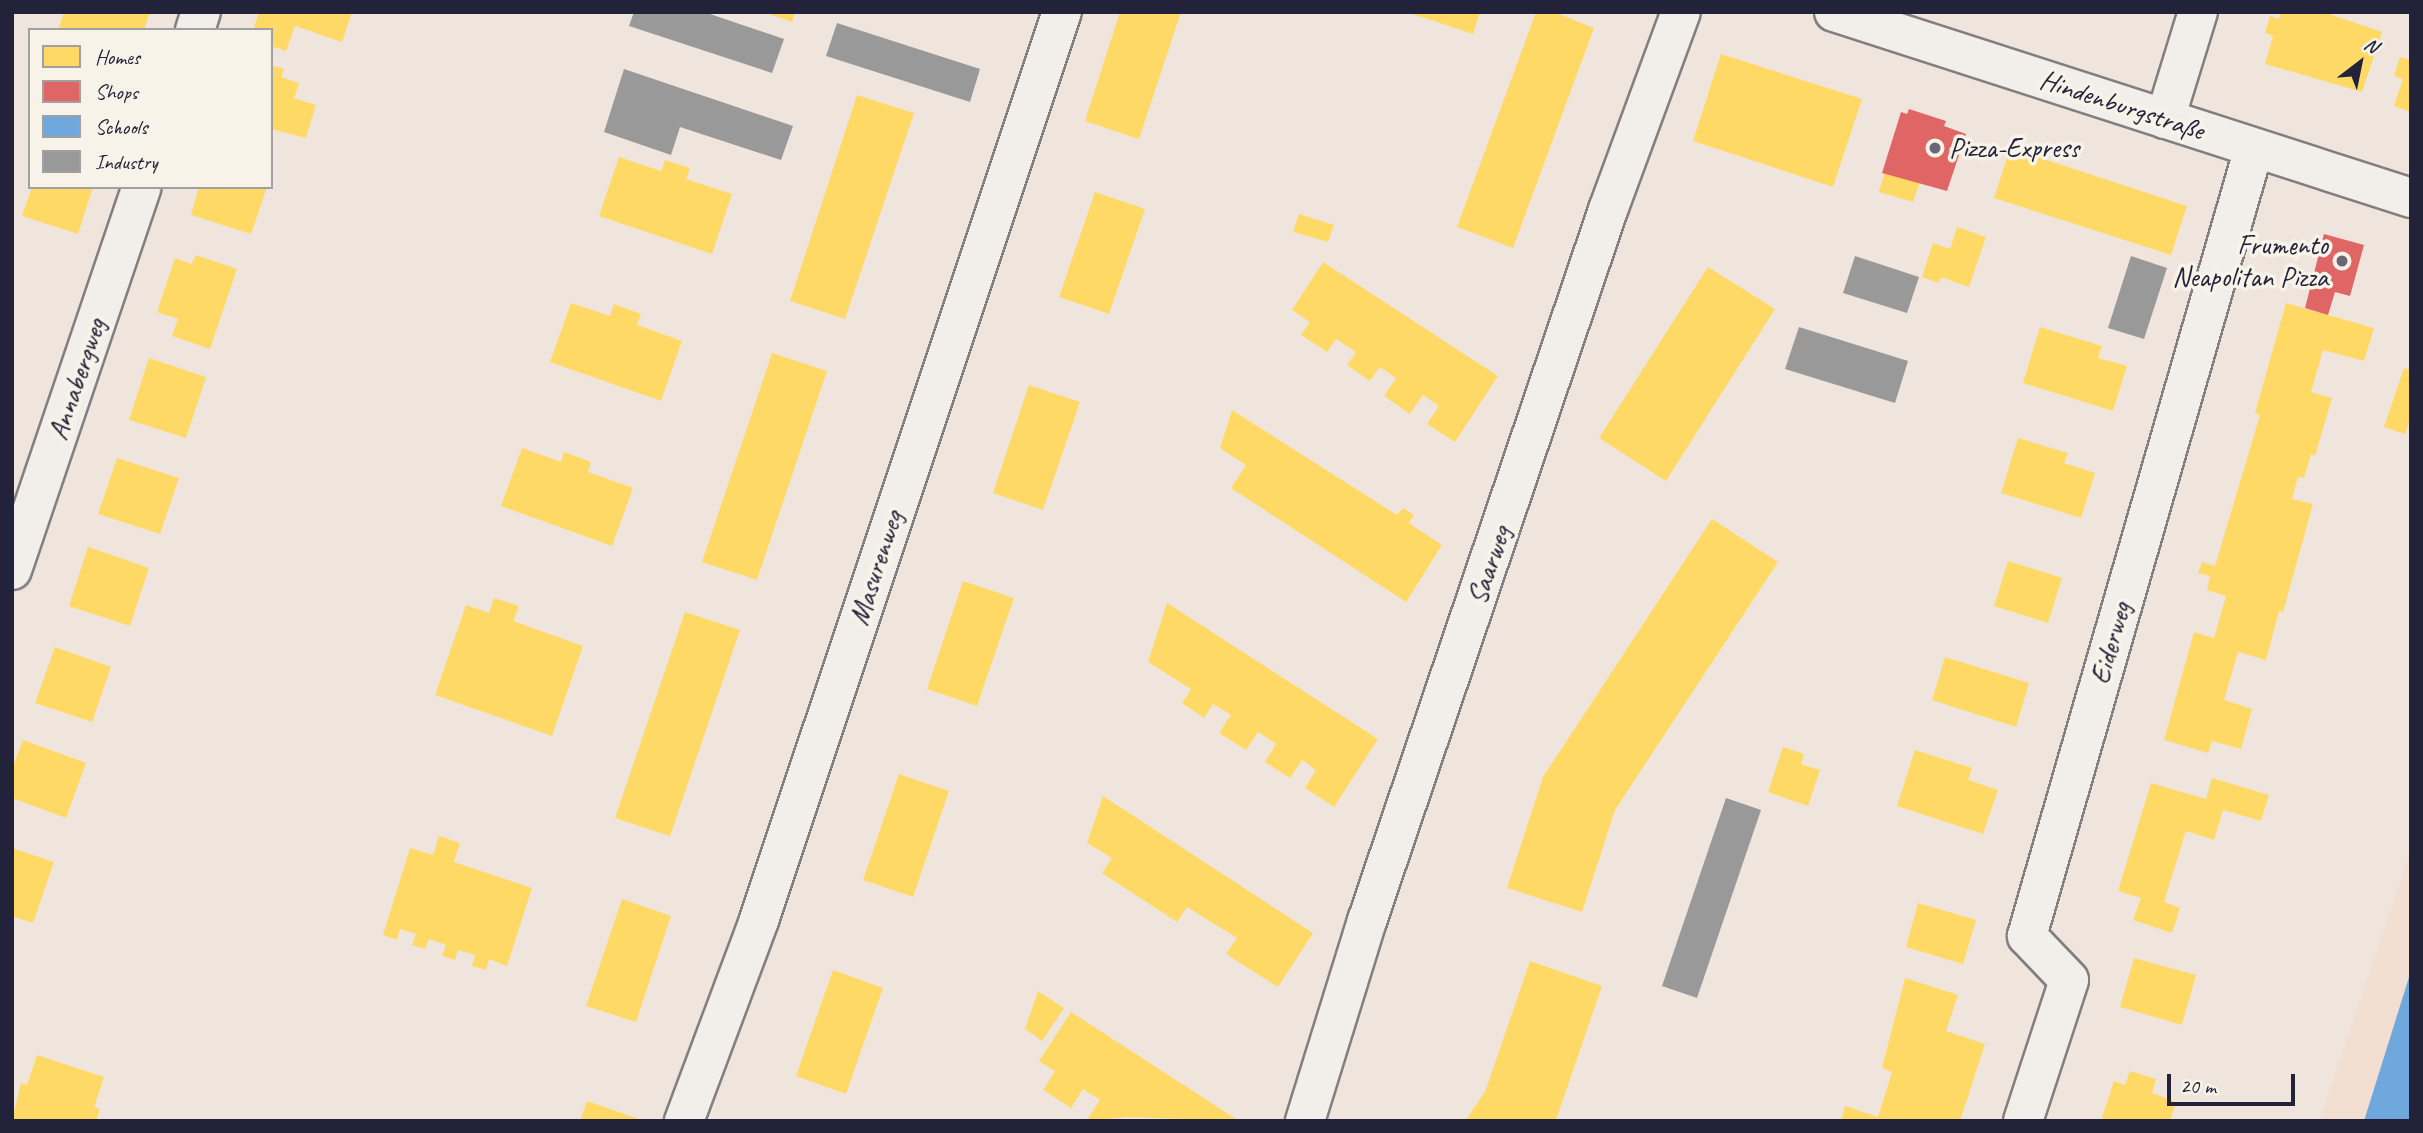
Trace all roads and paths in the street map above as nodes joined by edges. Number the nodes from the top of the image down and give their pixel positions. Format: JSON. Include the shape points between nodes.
{"nodes":[{"id":1,"x":1062,"y":12,"type":"edge"},
{"id":2,"x":1681,"y":12,"type":"edge"},
{"id":3,"x":1834,"y":12,"type":"edge"},
{"id":4,"x":2198,"y":12,"type":"edge"},
{"id":5,"x":2165,"y":119,"type":"junction"},
{"id":6,"x":2254,"y":148,"type":"junction"},
{"id":7,"x":141,"y":189,"type":"edge"},
{"id":8,"x":2411,"y":198,"type":"edge"},
{"id":9,"x":12,"y":570,"type":"edge"},
{"id":10,"x":684,"y":1121,"type":"edge"},
{"id":11,"x":1305,"y":1121,"type":"edge"},
{"id":12,"x":2023,"y":1121,"type":"edge"}],
"edges":[{"from":1,"to":10,"type":"street","name":"Masurenweg","via":[[759,920]]},
{"from":2,"to":11,"type":"street","name":"Saarweg","via":[[1608,210],[1367,921]]},
{"from":3,"to":5,"type":"street","name":"Hindenburgstraße"},
{"from":4,"to":5,"type":"street"},
{"from":5,"to":6,"type":"street","name":"Hindenburgstraße"},
{"from":6,"to":8,"type":"street","name":"Hindenburgstraße"},
{"from":6,"to":12,"type":"street","name":"Eiderweg","via":[[2027,936],[2070,979]]},
{"from":7,"to":9,"type":"street","name":"Annabergweg"}]}
